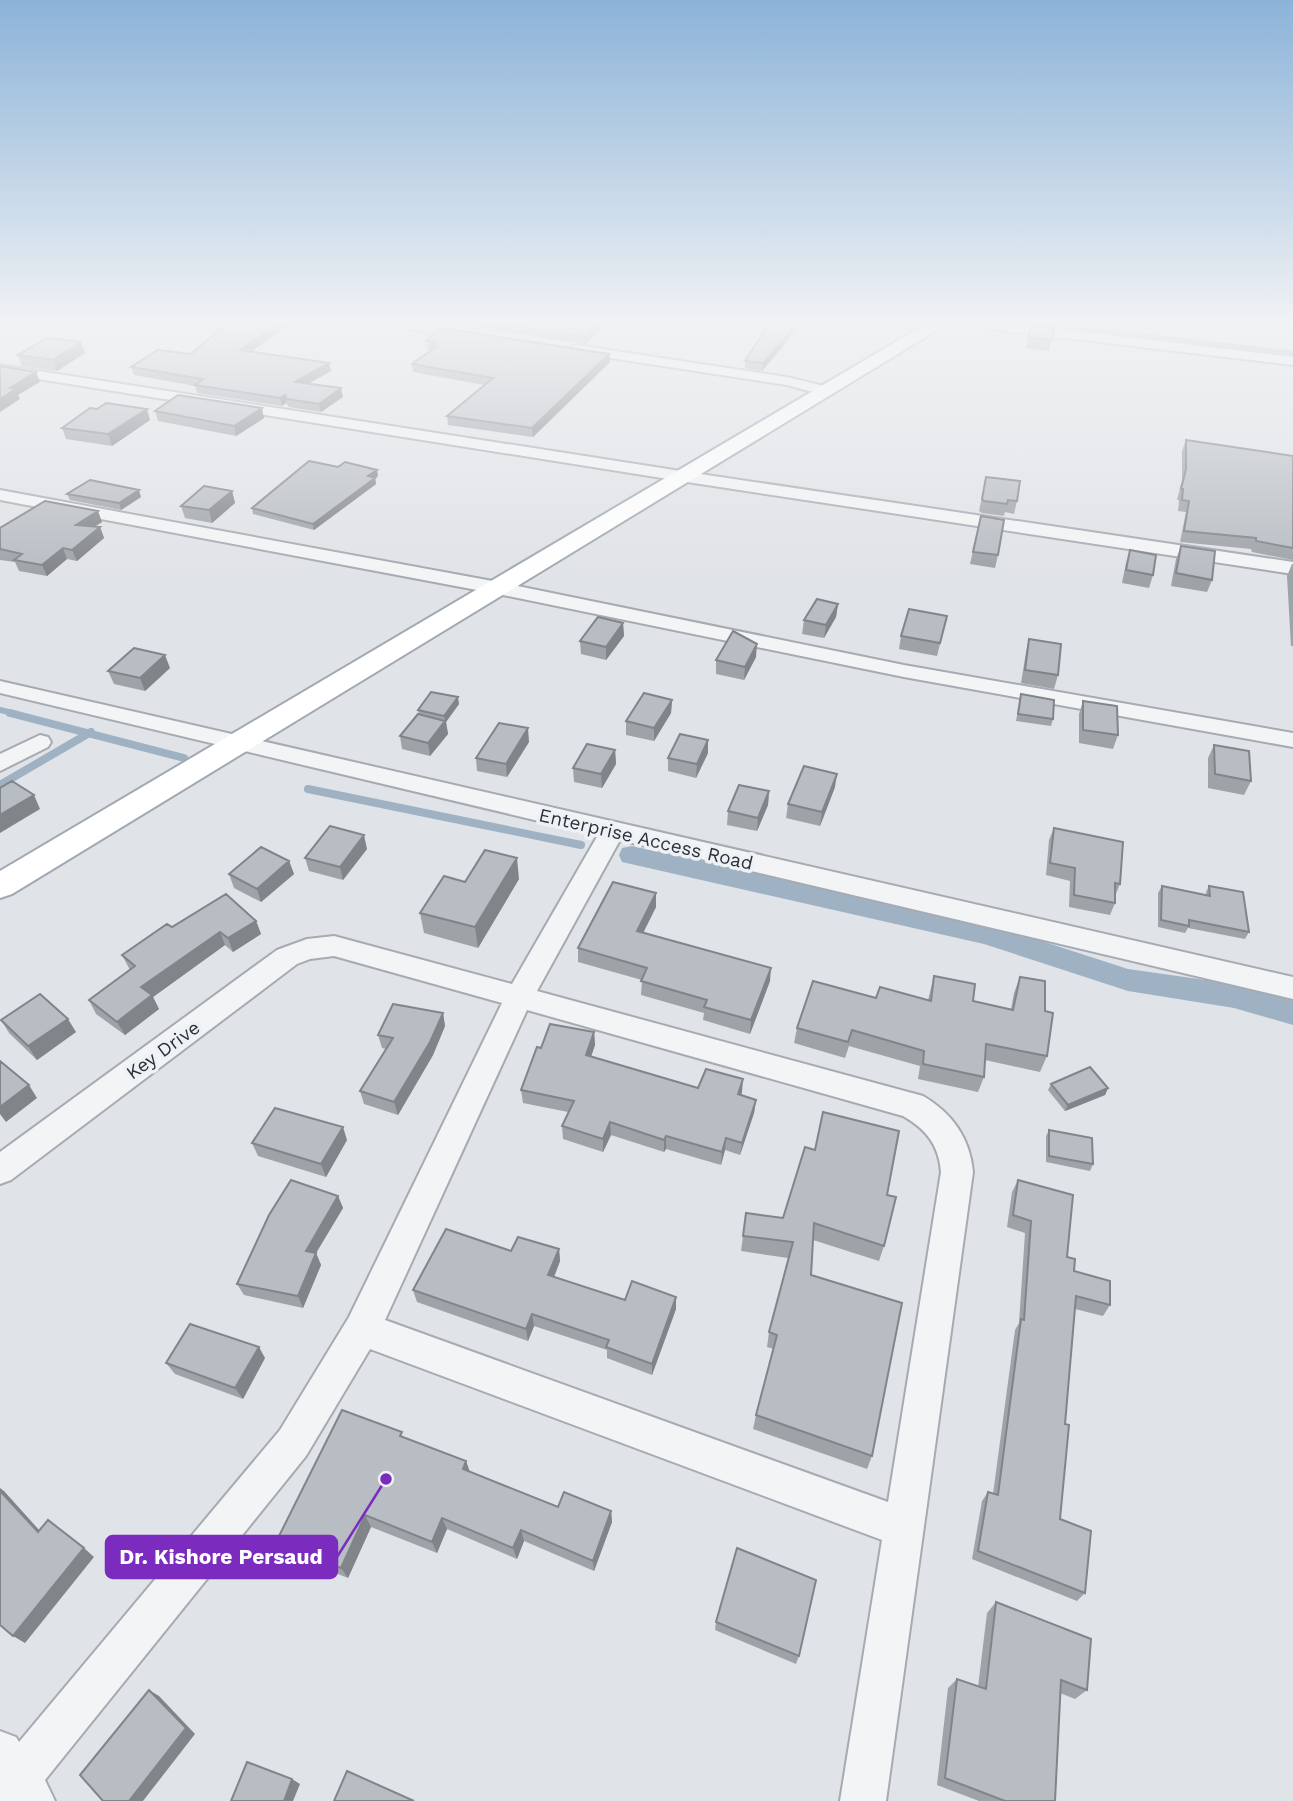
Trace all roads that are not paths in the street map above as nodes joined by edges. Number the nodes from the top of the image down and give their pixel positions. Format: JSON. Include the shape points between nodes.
{"nodes":[{"id":1,"x":248,"y":408,"type":"edge"},
{"id":2,"x":799,"y":408,"type":"edge"},
{"id":3,"x":687,"y":477,"type":"junction"},
{"id":4,"x":0,"y":495,"type":"edge"},
{"id":5,"x":1293,"y":568,"type":"edge"},
{"id":6,"x":498,"y":588,"type":"junction"},
{"id":7,"x":0,"y":687,"type":"edge"},
{"id":8,"x":1293,"y":740,"type":"edge"},
{"id":9,"x":40,"y":742,"type":"dead end"},
{"id":10,"x":241,"y":743,"type":"junction"},
{"id":11,"x":0,"y":764,"type":"edge"},
{"id":12,"x":613,"y":831,"type":"junction"},
{"id":13,"x":0,"y":886,"type":"edge"},
{"id":14,"x":1293,"y":988,"type":"edge"},
{"id":15,"x":520,"y":995,"type":"junction"},
{"id":16,"x":0,"y":1170,"type":"edge"},
{"id":17,"x":362,"y":1329,"type":"junction"},
{"id":18,"x":903,"y":1528,"type":"junction"},
{"id":19,"x":13,"y":1783,"type":"edge"},
{"id":20,"x":863,"y":1801,"type":"edge"}],
"edges":[{"from":1,"to":3,"type":"street"},
{"from":2,"to":3,"type":"main road"},
{"from":3,"to":5,"type":"street"},
{"from":3,"to":6,"type":"main road"},
{"from":4,"to":6,"type":"street"},
{"from":6,"to":8,"type":"street","via":[[904,671]]},
{"from":6,"to":10,"type":"main road"},
{"from":7,"to":10,"type":"street","name":"Enterprise Access Road"},
{"from":9,"to":11,"type":"street"},
{"from":10,"to":12,"type":"street","name":"Enterprise Access Road"},
{"from":10,"to":13,"type":"main road"},
{"from":12,"to":14,"type":"street","name":"Enterprise Access Road"},
{"from":12,"to":15,"type":"street"},
{"from":15,"to":16,"type":"street","name":"Key Drive","via":[[334,946],[307,949],[287,957]]},
{"from":15,"to":17,"type":"street"},
{"from":15,"to":18,"type":"street","via":[[912,1105],[946,1133],[957,1172]]},
{"from":17,"to":18,"type":"street"},
{"from":17,"to":19,"type":"street","via":[[293,1443]]},
{"from":18,"to":20,"type":"street"}]}
